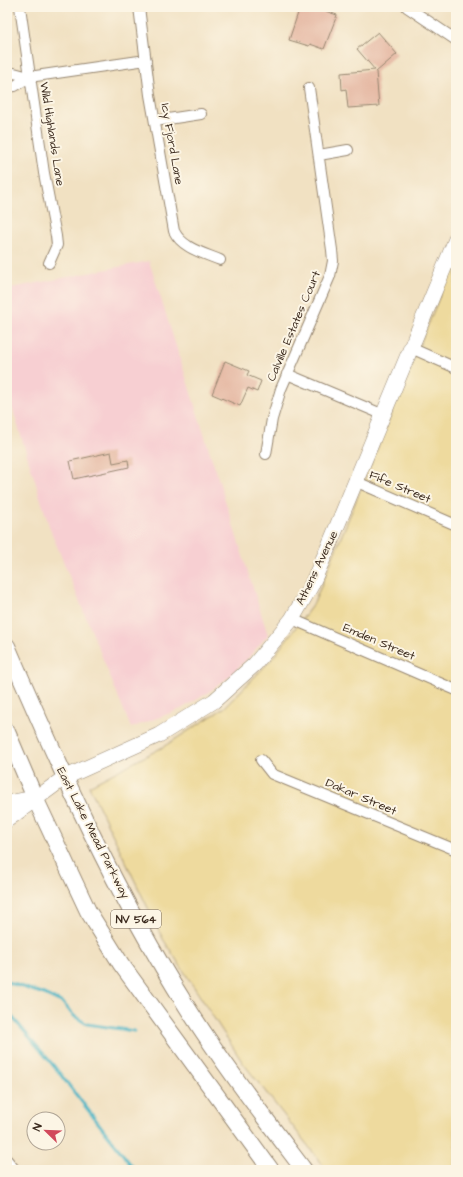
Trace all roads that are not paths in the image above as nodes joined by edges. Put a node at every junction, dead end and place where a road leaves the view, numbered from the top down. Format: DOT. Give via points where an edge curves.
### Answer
graph roads {
  1 [pos="20,7"];
  2 [pos="139,7"];
  3 [pos="407,7"];
  4 [pos="456,40"];
  5 [pos="146,60"];
  6 [pos="7,74"];
  7 [pos="29,77"];
  8 [pos="7,86"];
  9 [pos="309,88"];
  10 [pos="202,114"];
  11 [pos="155,121"];
  12 [pos="348,150"];
  13 [pos="319,155"];
  14 [pos="456,239"];
  15 [pos="220,260"];
  16 [pos="49,262"];
  17 [pos="411,348"];
  18 [pos="456,368"];
  19 [pos="287,374"];
  20 [pos="384,416"];
  21 [pos="266,454"];
  22 [pos="356,482"];
  23 [pos="456,525"];
  24 [pos="292,619"];
  25 [pos="7,646"];
  26 [pos="456,690"];
  27 [pos="7,732"];
  28 [pos="261,760"];
  29 [pos="64,778"];
  30 [pos="35,798"];
  31 [pos="7,803"];
  32 [pos="7,820"];
  33 [pos="456,850"];
  34 [pos="7,1160"];
  35 [pos="15,1170"];
  36 [pos="271,1170"];
  37 [pos="304,1170"];
  1 -- 7 [label="street, Wild Highlands Lane"];
  2 -- 5 [label="street, Icy Fjord Lane"];
  3 -- 4 [label="street"];
  5 -- 7 [label="street"];
  5 -- 11 [label="street, Icy Fjord Lane"];
  6 -- 7 [label="street"];
  7 -- 8 [label="street" via="15,86"];
  7 -- 16 [label="street, Wild Highlands Lane" via="57,245"];
  9 -- 13 [label="street, Calville Estates Court"];
  10 -- 11 [label="street"];
  11 -- 15 [label="street, Icy Fjord Lane" via="174,231 184,245"];
  12 -- 13 [label="street"];
  13 -- 19 [label="street, Calville Estates Court" via="333,266"];
  14 -- 17 [label="street, Athens Avenue"];
  17 -- 18 [label="street"];
  17 -- 20 [label="street, Athens Avenue"];
  19 -- 20 [label="street"];
  19 -- 21 [label="street, Calville Estates Court" via="276,404"];
  20 -- 22 [label="street, Athens Avenue"];
  22 -- 23 [label="street, Fife Street"];
  22 -- 24 [label="street, Athens Avenue" via="311,586"];
  24 -- 26 [label="street, Emden Street"];
  24 -- 29 [label="street, Athens Avenue" via="256,664 214,701 159,735"];
  25 -- 29 [label="main road, East Lake Mead Parkway / NV 564"];
  27 -- 30 [label="main road, NV 564"];
  28 -- 33 [label="street, Dakar Street" via="272,774"];
  29 -- 30 [label="street, Athens Avenue"];
  29 -- 37 [label="main road, East Lake Mead Parkway / NV 564" via="133,914 187,1007 235,1078"];
  30 -- 31 [label="street"];
  30 -- 32 [label="street, Athens Avenue"];
  30 -- 36 [label="main road, NV 564" via="88,911 121,964"];
  34 -- 35 [label="street"];
}
